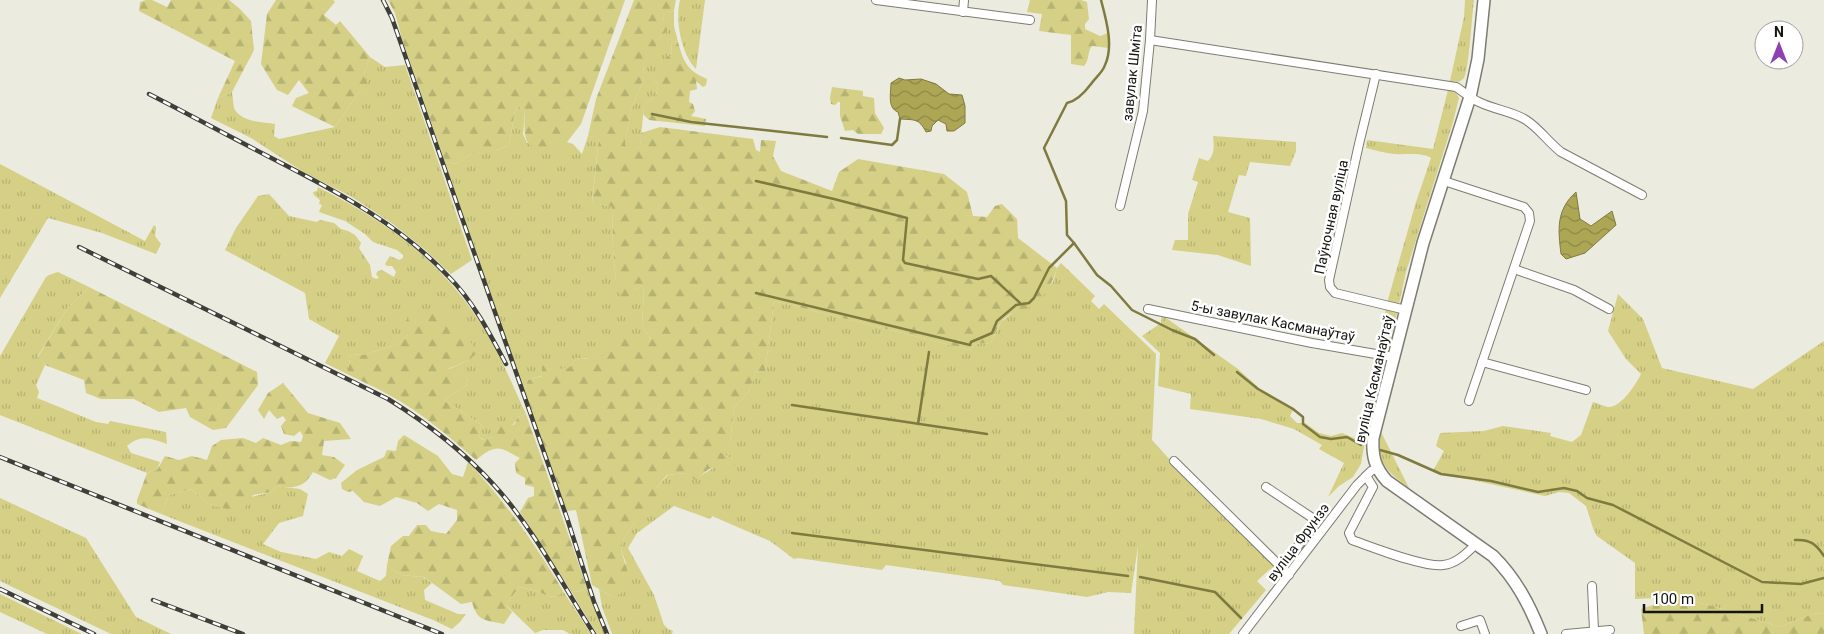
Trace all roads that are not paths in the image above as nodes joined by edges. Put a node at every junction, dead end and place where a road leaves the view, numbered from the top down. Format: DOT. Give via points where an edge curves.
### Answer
graph roads {
  1 [pos="876,0"];
  2 [pos="964,0"];
  3 [pos="1152,0"];
  4 [pos="1484,0"];
  5 [pos="963,12"];
  6 [pos="1030,20"];
  7 [pos="1150,40"];
  8 [pos="1376,74"];
  9 [pos="1470,96"];
  10 [pos="1444,181"];
  11 [pos="1642,195"];
  12 [pos="1120,206"];
  13 [pos="1514,269"];
  14 [pos="1148,309"];
  15 [pos="1609,309"];
  16 [pos="1406,310"];
  17 [pos="1393,357"];
  18 [pos="1482,362"];
  19 [pos="1586,390"];
  20 [pos="1469,401"];
  21 [pos="1174,461"];
  22 [pos="1377,468"];
  23 [pos="1366,476"];
  24 [pos="1266,487"];
  25 [pos="1476,544"];
  26 [pos="1282,568"];
  27 [pos="1289,576"];
  28 [pos="1592,586"];
  29 [pos="1461,626"];
  30 [pos="1594,630"];
  31 [pos="1610,630"];
  32 [pos="1243,634"];
  33 [pos="1485,634"];
  34 [pos="1541,634"];
  35 [pos="1566,634"];
  1 -- 5 [label="street"];
  2 -- 5 [label="street"];
  3 -- 7 [label="street, завулак Шміта"];
  4 -- 9 [label="main road, вуліца Касманаўтаў" via="1478,59"];
  5 -- 6 [label="street"];
  7 -- 8 [label="street"];
  7 -- 12 [label="street, завулак Шміта" via="1143,111"];
  8 -- 9 [label="street" via="1451,86"];
  8 -- 16 [label="street, Паўночная вуліца" via="1329,280 1335,293"];
  9 -- 10 [label="main road, вуліца Касманаўтаў"];
  9 -- 11 [label="street" via="1525,119 1560,152"];
  10 -- 13 [label="street" via="1524,207 1529,212 1530,221"];
  10 -- 16 [label="main road, вуліца Касманаўтаў" via="1423,243"];
  13 -- 15 [label="street" via="1574,290"];
  13 -- 18 [label="street"];
  14 -- 17 [label="street, 5-ы завулак Касманаўтаў"];
  16 -- 17 [label="main road, вуліца Касманаўтаў"];
  17 -- 22 [label="main road, вуліца Касманаўтаў" via="1373,438 1372,450"];
  18 -- 19 [label="street"];
  18 -- 20 [label="street"];
  21 -- 26 [label="street"];
  22 -- 23 [label="street, вуліца Фрунзэ"];
  22 -- 25 [label="main road" via="1387,481"];
  23 -- 25 [label="street" via="1373,487 1349,533 1352,540 1436,566 1450,564"];
  23 -- 27 [label="street, вуліца Фрунзэ"];
  24 -- 26 [label="street" via="1315,523"];
  25 -- 34 [label="main road" via="1507,569 1529,604"];
  26 -- 27 [label="street"];
  27 -- 32 [label="street, вуліца Фрунзэ"];
  28 -- 30 [label="street"];
  29 -- 33 [label="street" via="1480,620"];
  30 -- 31 [label="street"];
  30 -- 35 [label="street"];
}
